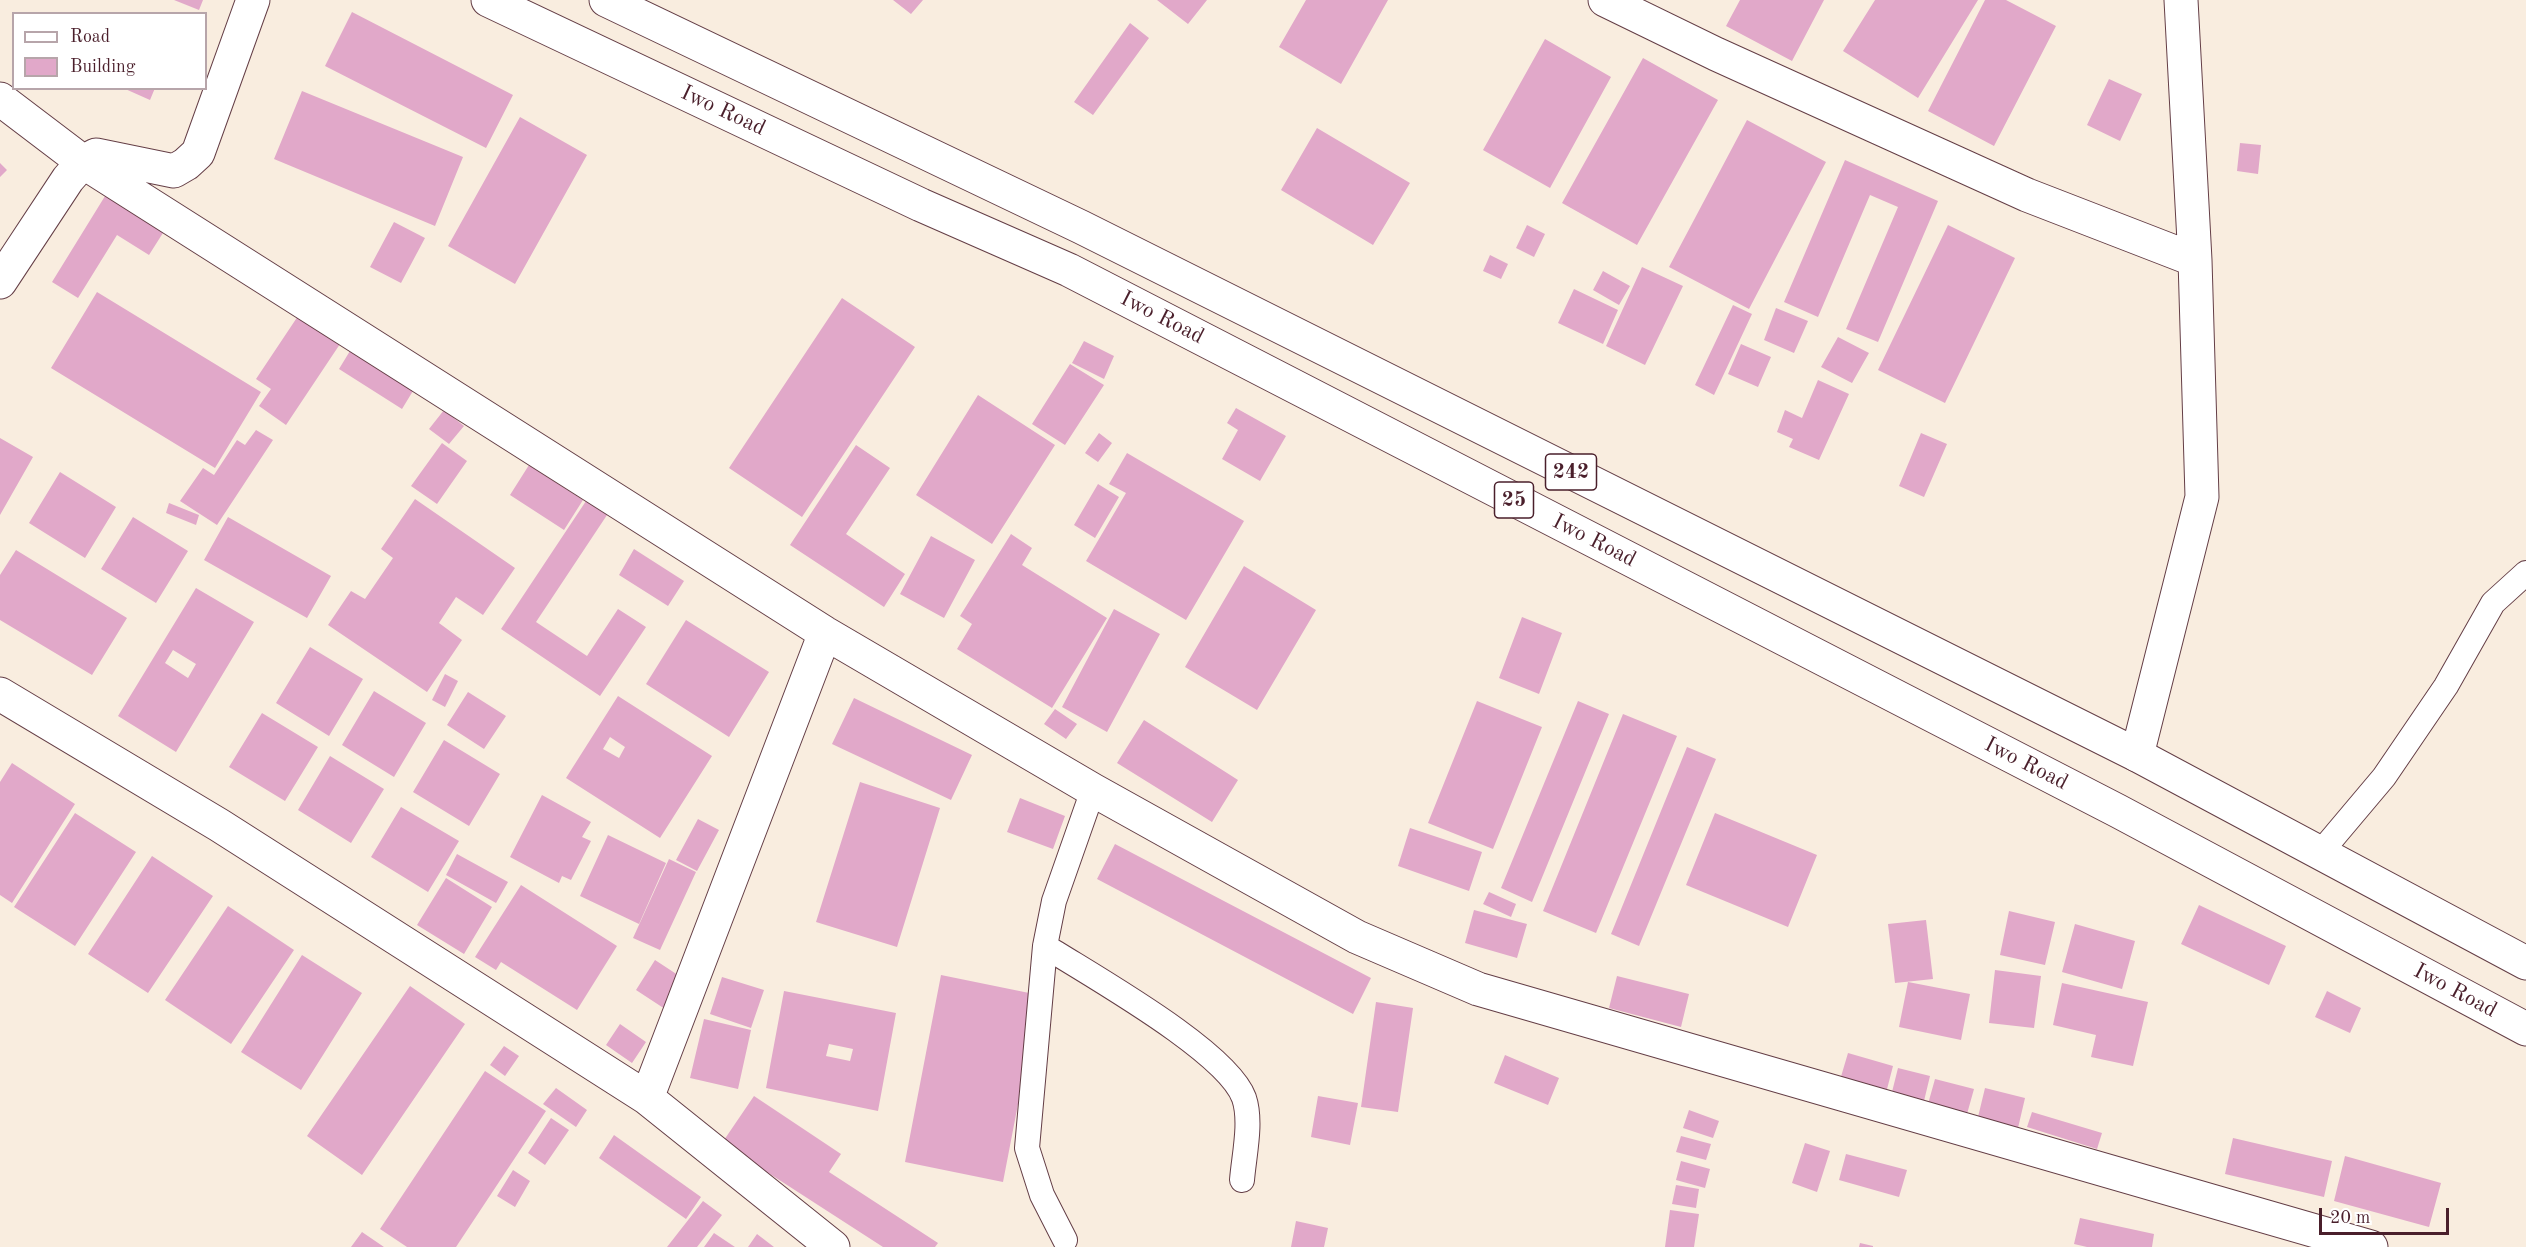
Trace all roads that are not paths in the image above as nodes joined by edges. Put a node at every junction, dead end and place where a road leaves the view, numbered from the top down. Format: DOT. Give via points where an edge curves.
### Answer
graph roads {
  1 [pos="253,0"];
  2 [pos="488,0"];
  3 [pos="606,0"];
  4 [pos="1605,0"];
  5 [pos="2181,0"];
  6 [pos="0,99"];
  7 [pos="83,162"];
  8 [pos="1081,227"];
  9 [pos="2195,260"];
  10 [pos="1069,270"];
  11 [pos="0,282"];
  12 [pos="2526,573"];
  13 [pos="825,633"];
  14 [pos="0,694"];
  15 [pos="2137,755"];
  16 [pos="1093,790"];
  17 [pos="2320,853"];
  18 [pos="1045,946"];
  19 [pos="2526,963"];
  20 [pos="2526,1029"];
  21 [pos="647,1098"];
  22 [pos="1242,1180"];
  23 [pos="1065,1240"];
  24 [pos="2333,1242"];
  25 [pos="832,1247"];
  26 [pos="2371,1247"];
  1 -- 7 [label="street" via="198,153 174,171 96,155"];
  2 -- 10 [label="street, Iwo Road / 25" via="921,205"];
  3 -- 8 [label="street, Iwo Road / 242"];
  4 -- 9 [label="street" via="2027,195"];
  5 -- 9 [label="street"];
  6 -- 7 [label="street"];
  7 -- 11 [label="street"];
  7 -- 13 [label="street"];
  8 -- 10 [label="street"];
  8 -- 15 [label="street, Iwo Road / 242"];
  9 -- 15 [label="street" via="2202,496"];
  10 -- 20 [label="street, Iwo Road / 25" via="2118,811"];
  12 -- 17 [label="lane" via="2493,603 2446,686 2384,777"];
  13 -- 16 [label="street"];
  13 -- 21 [label="street"];
  14 -- 21 [label="street" via="219,825"];
  15 -- 17 [label="street, Iwo Road / 242"];
  16 -- 18 [label="lane" via="1054,901"];
  16 -- 24 [label="street" via="1357,937 1478,989"];
  17 -- 19 [label="street, Iwo Road / 242"];
  18 -- 22 [label="lane" via="1165,1023 1215,1059 1231,1076 1244,1098 1247,1123"];
  18 -- 23 [label="lane" via="1027,1148 1042,1195"];
  21 -- 25 [label="street"];
  24 -- 26 [label="street"];
}
